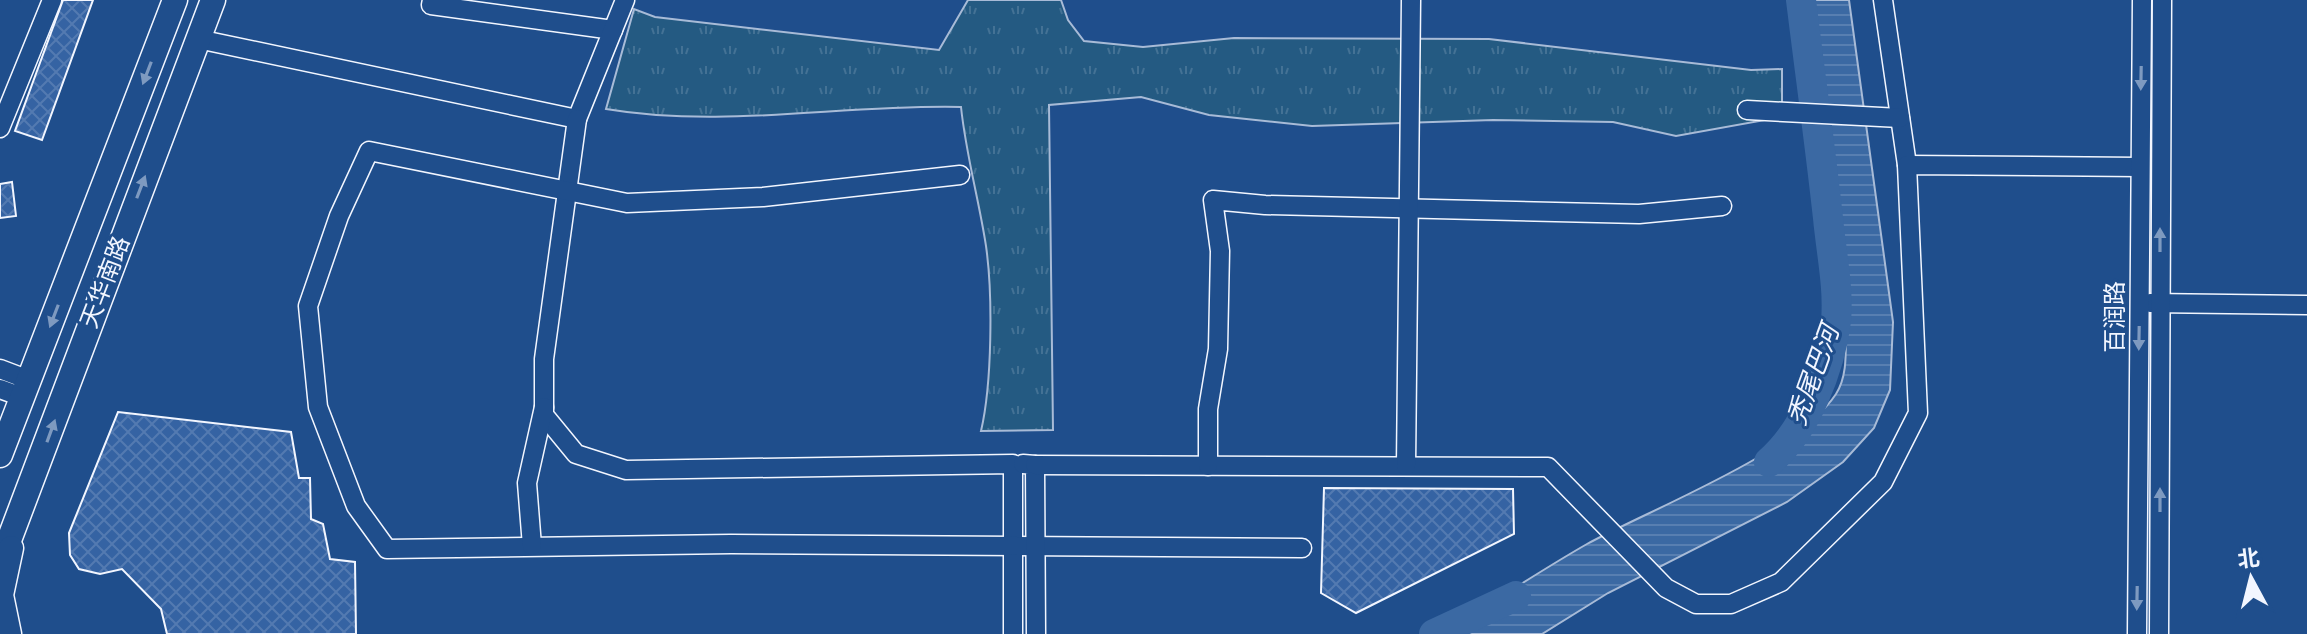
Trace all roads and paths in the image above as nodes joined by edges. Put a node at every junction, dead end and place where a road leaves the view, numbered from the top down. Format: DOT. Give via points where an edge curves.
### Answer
graph roads {
  1 [pos="52,0"];
  2 [pos="175,0"];
  3 [pos="213,0"];
  4 [pos="432,0"];
  5 [pos="625,0"];
  6 [pos="1411,0"];
  7 [pos="1883,0"];
  8 [pos="2142,0"];
  9 [pos="2162,0"];
  10 [pos="613,30"];
  11 [pos="198,39"];
  12 [pos="1747,110"];
  13 [pos="1900,118"];
  14 [pos="577,119"];
  15 [pos="0,128"];
  16 [pos="1907,165"];
  17 [pos="2140,167"];
  18 [pos="960,175"];
  19 [pos="567,189"];
  20 [pos="1722,206"];
  21 [pos="1410,208"];
  22 [pos="2140,302"];
  23 [pos="2160,303"];
  24 [pos="2307,305"];
  25 [pos="0,369"];
  26 [pos="17,389"];
  27 [pos="544,405"];
  28 [pos="0,455"];
  29 [pos="1013,464"];
  30 [pos="1035,465"];
  31 [pos="1208,466"];
  32 [pos="1406,466"];
  33 [pos="24,504"];
  34 [pos="532,546"];
  35 [pos="1013,546"];
  36 [pos="1036,547"];
  37 [pos="1302,548"];
  38 [pos="0,564"];
  39 [pos="9,634"];
  40 [pos="1013,634"];
  41 [pos="1036,634"];
  42 [pos="2137,634"];
  43 [pos="2159,634"];
  1 -- 15 [label="street"];
  2 -- 26 [label="main road, 天华南路, one-way"];
  3 -- 11 [label="main road, 天华南路"];
  4 -- 10 [label="street" via="431,5"];
  5 -- 10 [label="street"];
  6 -- 21 [label="street"];
  7 -- 13 [label="street"];
  8 -- 17 [label="street, 百润路, one-way"];
  23 -- 9 [label="street, 百润路, one-way"];
  10 -- 14 [label="street"];
  11 -- 14 [label="street"];
  33 -- 11 [label="main road, 天华南路, one-way"];
  12 -- 13 [label="street"];
  13 -- 16 [label="street"];
  14 -- 19 [label="street"];
  16 -- 17 [label="street"];
  16 -- 32 [label="street" via="1918,413 1883,482 1781,582 1731,604 1696,604 1666,588 1548,467"];
  17 -- 22 [label="street, 百润路"];
  18 -- 19 [label="street" via="763,197 627,203"];
  19 -- 27 [label="street" via="544,359"];
  19 -- 34 [label="street" via="369,151 339,216 308,306 318,407 356,506 387,549"];
  20 -- 21 [label="street" via="1639,214"];
  21 -- 31 [label="street" via="1213,200 1220,251"];
  21 -- 32 [label="street"];
  22 -- 23 [label="street"];
  22 -- 42 [label="street, 百润路, one-way"];
  23 -- 24 [label="street"];
  43 -- 23 [label="street, 百润路, one-way"];
  25 -- 26 [label="street"];
  26 -- 28 [label="main road, 天华南路"];
  27 -- 29 [label="street" via="544,415 576,454 626,470"];
  27 -- 34 [label="street" via="527,483"];
  29 -- 30 [label="street"];
  29 -- 35 [label="street"];
  30 -- 31 [label="street"];
  30 -- 36 [label="street"];
  31 -- 32 [label="street"];
  33 -- 38 [label="main road, 天华南路"];
  33 -- 39 [label="main road" via="1,595"];
  34 -- 35 [label="street"];
  35 -- 36 [label="street"];
  35 -- 40 [label="street"];
  36 -- 37 [label="street"];
  36 -- 41 [label="street"];
}
